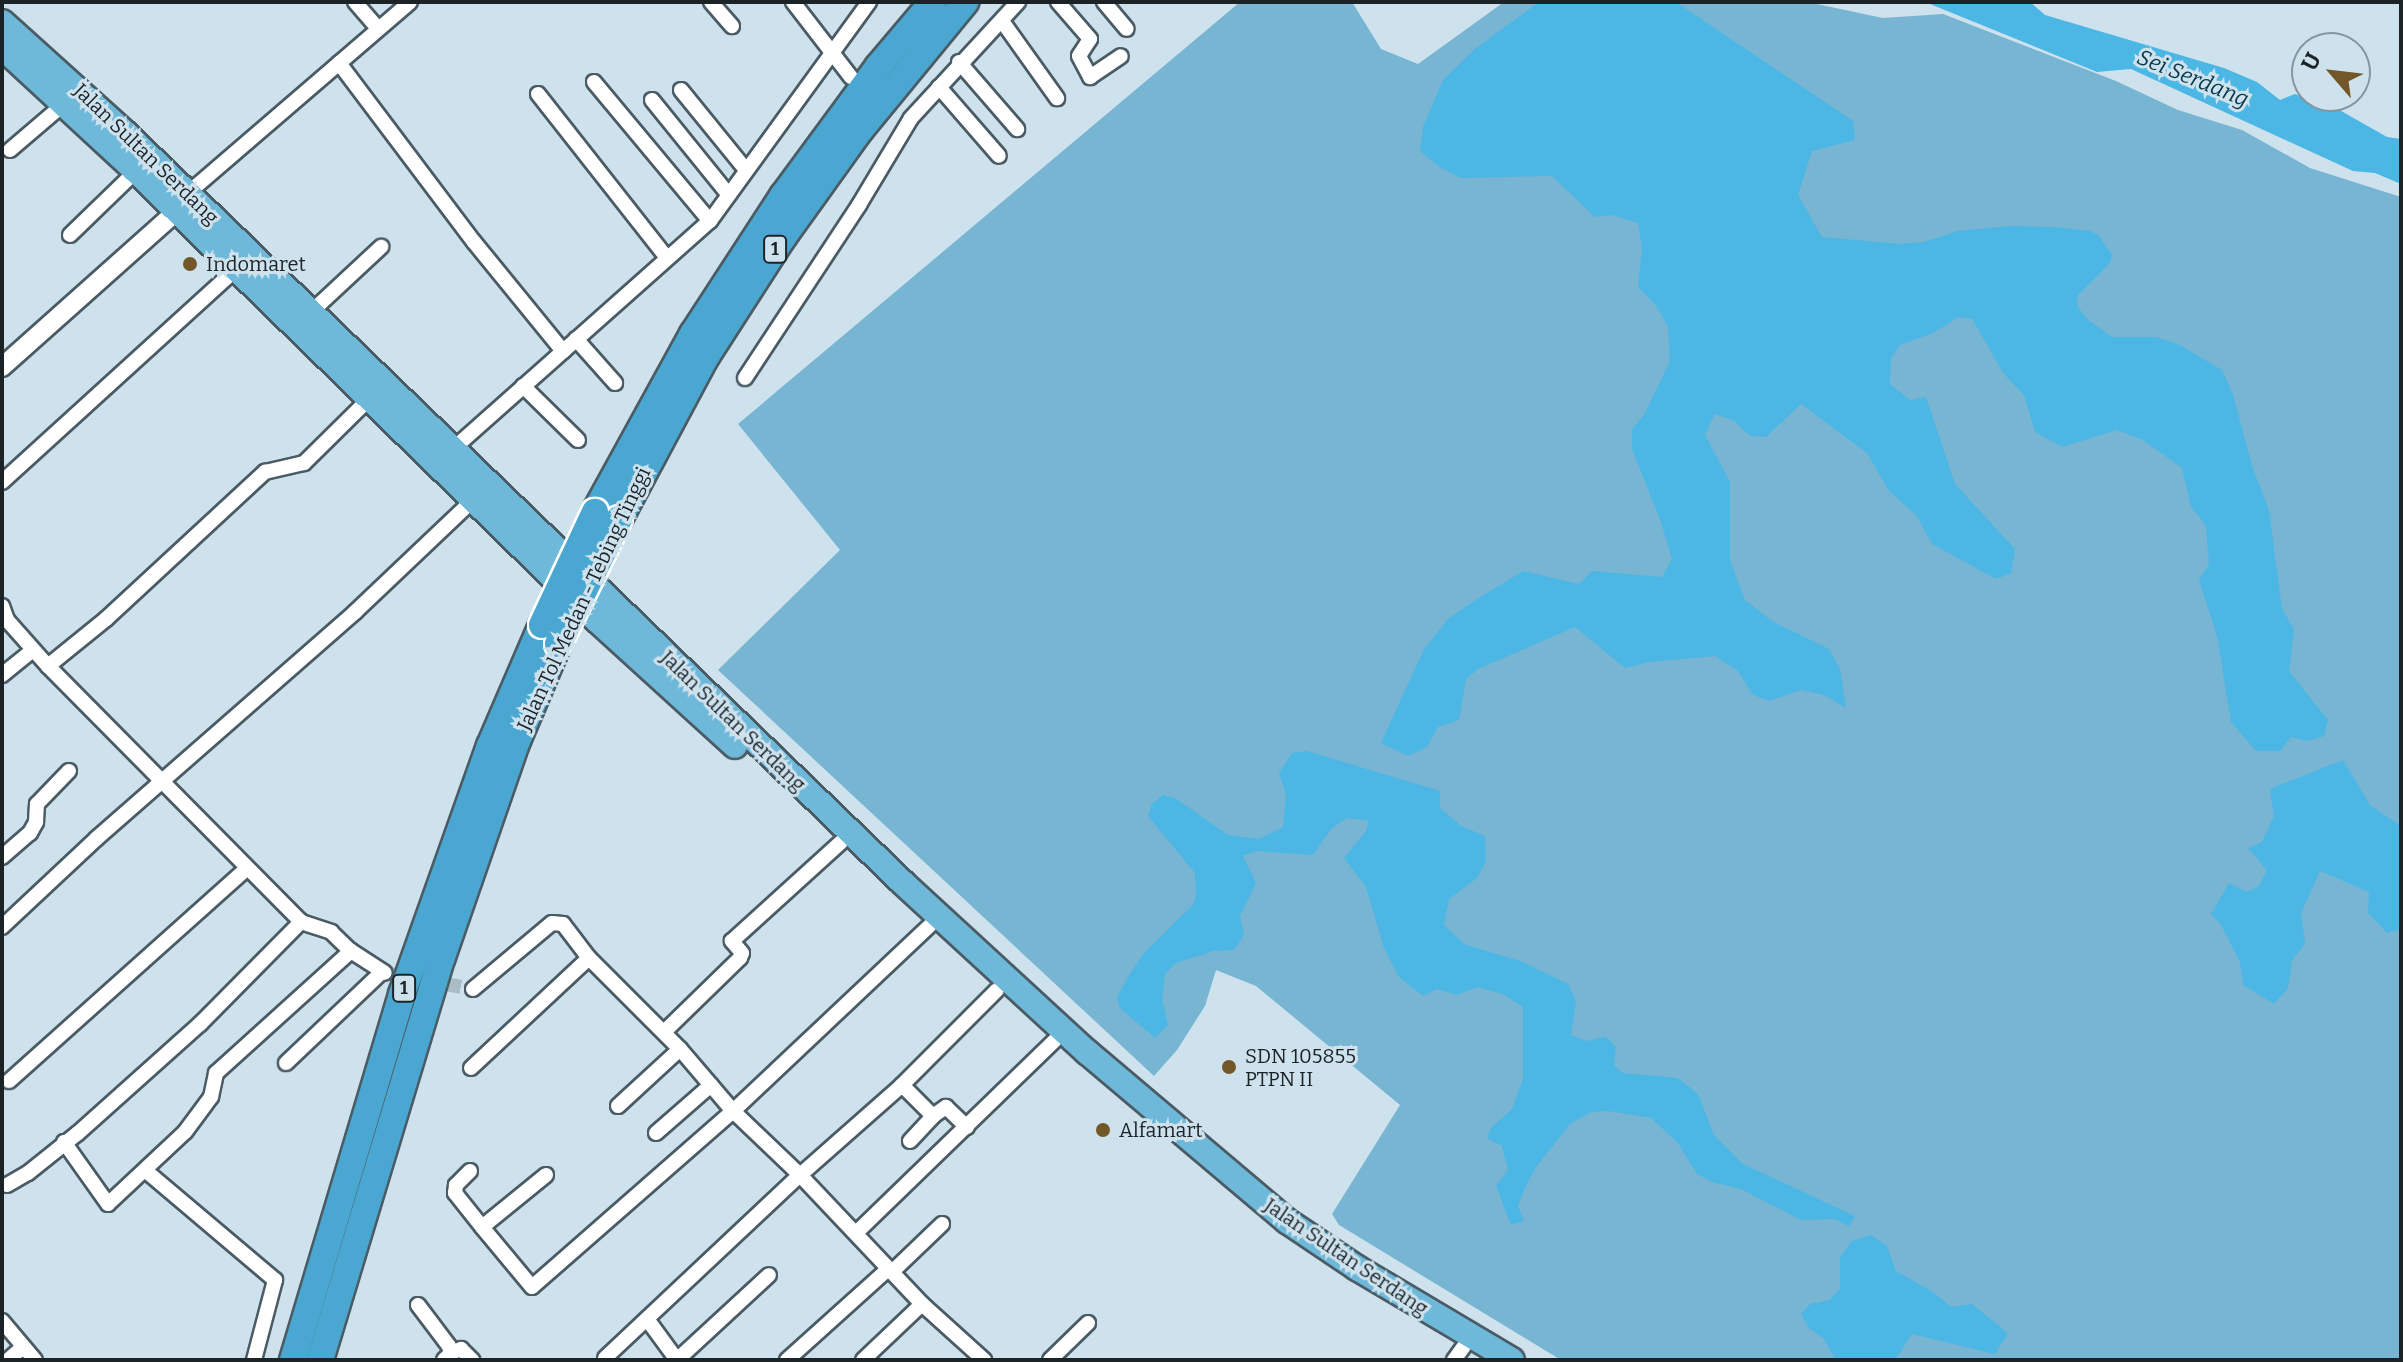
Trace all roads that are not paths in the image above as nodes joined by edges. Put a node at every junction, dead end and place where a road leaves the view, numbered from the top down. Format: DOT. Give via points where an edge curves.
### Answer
graph roads {
  1 [pos="355,2"];
  2 [pos="410,2"];
  3 [pos="711,2"];
  4 [pos="793,2"];
  5 [pos="869,2"];
  6 [pos="933,2"];
  7 [pos="965,2"];
  8 [pos="1018,2"];
  9 [pos="1058,2"];
  10 [pos="1104,2"];
  11 [pos="1002,21"];
  12 [pos="2,22"];
  13 [pos="732,26"];
  14 [pos="378,28"];
  15 [pos="1127,29"];
  16 [pos="831,51"];
  17 [pos="1121,56"];
  18 [pos="7,59"];
  19 [pos="959,62"];
  20 [pos="339,63"];
  21 [pos="851,77"];
  22 [pos="594,82"];
  23 [pos="939,87"];
  24 [pos="681,90"];
  25 [pos="538,94"];
  26 [pos="1057,98"];
  27 [pos="652,100"];
  28 [pos="65,103"];
  29 [pos="1017,129"];
  30 [pos="10,150"];
  31 [pos="999,156"];
  32 [pos="746,170"];
  33 [pos="136,171"];
  34 [pos="729,195"];
  35 [pos="182,203"];
  36 [pos="710,221"];
  37 [pos="70,235"];
  38 [pos="381,247"];
  39 [pos="667,258"];
  40 [pos="237,268"];
  41 [pos="311,312"];
  42 [pos="576,339"];
  43 [pos="563,351"];
  44 [pos="2,367"];
  45 [pos="745,378"];
  46 [pos="615,383"];
  47 [pos="523,386"];
  48 [pos="369,399"];
  49 [pos="578,440"];
  50 [pos="453,449"];
  51 [pos="2,482"];
  52 [pos="472,501"];
  53 [pos="607,516"];
  54 [pos="2,606"];
  55 [pos="4,622"];
  56 [pos="550,635"];
  57 [pos="33,650"];
  58 [pos="48,666"];
  59 [pos="2,675"];
  60 [pos="706,707"];
  61 [pos="69,771"];
  62 [pos="162,781"];
  63 [pos="841,842"];
  64 [pos="2,857"];
  65 [pos="247,868"];
  66 [pos="4,921"];
  67 [pos="301,922"];
  68 [pos="929,926"];
  69 [pos="351,951"];
  70 [pos="589,958"];
  71 [pos="473,989"];
  72 [pos="997,990"];
  73 [pos="664,1032"];
  74 [pos="1055,1040"];
  75 [pos="680,1049"];
  76 [pos="286,1063"];
  77 [pos="471,1068"];
  78 [pos="9,1081"];
  79 [pos="711,1085"];
  80 [pos="902,1085"];
  81 [pos="618,1106"];
  82 [pos="733,1111"];
  83 [pos="933,1116"];
  84 [pos="967,1127"];
  85 [pos="656,1133"];
  86 [pos="910,1141"];
  87 [pos="64,1142"];
  88 [pos="146,1171"];
  89 [pos="470,1171"];
  90 [pos="546,1175"];
  91 [pos="800,1175"];
  92 [pos="7,1185"];
  93 [pos="942,1224"];
  94 [pos="482,1227"];
  95 [pos="856,1233"];
  96 [pos="891,1270"];
  97 [pos="769,1275"];
  98 [pos="922,1304"];
  99 [pos="418,1305"];
  100 [pos="647,1319"];
  101 [pos="2,1321"];
  102 [pos="1088,1323"];
  103 [pos="23,1347"];
  104 [pos="1459,1353"];
  105 [pos="448,1356"];
  106 [pos="605,1358"];
  107 [pos="8,1360"];
  108 [pos="35,1360"];
  109 [pos="254,1360"];
  110 [pos="293,1360"];
  111 [pos="320,1360"];
  112 [pos="472,1360"];
  113 [pos="677,1360"];
  114 [pos="787,1360"];
  115 [pos="863,1360"];
  116 [pos="984,1360"];
  117 [pos="1050,1360"];
  118 [pos="1488,1360"];
  119 [pos="1512,1360"];
  1 -- 14 [label="street"];
  2 -- 14 [label="street"];
  3 -- 13 [label="street"];
  4 -- 16 [label="street"];
  5 -- 16 [label="street"];
  6 -- 53 [label="highway, Jalan Tol Medan - Tebing Tinggi / 1" via="783,196 693,334"];
  7 -- 53 [label="highway, Jalan Tol Medan - Tebing Tinggi / 1" via="860,130 783,237"];
  8 -- 11 [label="street"];
  9 -- 17 [label="street" via="1090,39 1079,56 1090,77"];
  10 -- 15 [label="street"];
  11 -- 19 [label="street"];
  11 -- 26 [label="street"];
  12 -- 35 [label="highway, Jalan Sultan Serdang" via="51,63"];
  14 -- 20 [label="street"];
  16 -- 21 [label="street"];
  16 -- 32 [label="street"];
  18 -- 28 [label="highway, Jalan Sultan Serdang"];
  19 -- 23 [label="street"];
  19 -- 29 [label="street"];
  20 -- 35 [label="street"];
  20 -- 43 [label="street"];
  22 -- 36 [label="street"];
  23 -- 31 [label="street"];
  23 -- 45 [label="street" via="905,115 859,205"];
  24 -- 32 [label="street"];
  25 -- 39 [label="street"];
  27 -- 34 [label="street"];
  28 -- 30 [label="street"];
  28 -- 33 [label="highway, Jalan Sultan Serdang"];
  32 -- 34 [label="street"];
  33 -- 35 [label="highway, Jalan Sultan Serdang"];
  33 -- 37 [label="street"];
  34 -- 36 [label="street"];
  35 -- 40 [label="highway, Jalan Sultan Serdang"];
  35 -- 41 [label="highway, Jalan Sultan Serdang"];
  35 -- 44 [label="street"];
  36 -- 39 [label="street"];
  38 -- 41 [label="street"];
  39 -- 42 [label="street"];
  40 -- 48 [label="highway, Jalan Sultan Serdang"];
  40 -- 51 [label="street"];
  41 -- 50 [label="highway, Jalan Sultan Serdang"];
  42 -- 43 [label="street"];
  42 -- 46 [label="street"];
  43 -- 47 [label="street"];
  47 -- 49 [label="street"];
  47 -- 50 [label="street"];
  48 -- 52 [label="highway, Jalan Sultan Serdang"];
  48 -- 58 [label="street" via="304,463 265,472"];
  50 -- 60 [label="highway, Jalan Sultan Serdang"];
  52 -- 60 [label="highway, Jalan Sultan Serdang"];
  52 -- 62 [label="street"];
  53 -- 56 [label="highway, Jalan Tol Medan - Tebing Tinggi / 1, bridge"];
  54 -- 55 [label="street"];
  55 -- 57 [label="street"];
  56 -- 110 [label="highway, Jalan Tol Medan - Tebing Tinggi / 1" via="490,746 402,994"];
  56 -- 111 [label="highway, Jalan Tol Medan - Tebing Tinggi / 1" via="442,957"];
  57 -- 58 [label="street"];
  57 -- 59 [label="street"];
  58 -- 62 [label="street"];
  60 -- 63 [label="highway, Jalan Sultan Serdang"];
  60 -- 119 [label="highway, Jalan Sultan Serdang" via="1242,1185 1357,1268"];
  61 -- 64 [label="street" via="37,804 30,833"];
  62 -- 65 [label="street"];
  62 -- 66 [label="street"];
  63 -- 68 [label="highway, Jalan Sultan Serdang"];
  63 -- 73 [label="street" via="732,941 740,958"];
  65 -- 67 [label="street"];
  65 -- 78 [label="street"];
  67 -- 69 [label="street" via="331,932"];
  67 -- 87 [label="street" via="200,1024"];
  68 -- 72 [label="highway, Jalan Sultan Serdang"];
  68 -- 82 [label="street"];
  69 -- 76 [label="street" via="383,973"];
  69 -- 88 [label="street" via="216,1073 211,1097"];
  70 -- 71 [label="street" via="557,922"];
  70 -- 73 [label="street"];
  70 -- 77 [label="street"];
  72 -- 74 [label="highway, Jalan Sultan Serdang"];
  72 -- 80 [label="street"];
  73 -- 75 [label="street"];
  74 -- 84 [label="street"];
  74 -- 104 [label="highway, Jalan Sultan Serdang" via="1279,1228"];
  75 -- 79 [label="street"];
  75 -- 81 [label="street"];
  79 -- 82 [label="street"];
  79 -- 85 [label="street"];
  80 -- 83 [label="street"];
  80 -- 91 [label="street"];
  82 -- 91 [label="street"];
  82 -- 94 [label="street" via="532,1287"];
  83 -- 84 [label="street" via="946,1107"];
  83 -- 86 [label="street"];
  84 -- 95 [label="street"];
  87 -- 88 [label="street" via="108,1204"];
  87 -- 92 [label="street"];
  88 -- 109 [label="street" via="275,1280"];
  89 -- 94 [label="street" via="455,1193"];
  90 -- 94 [label="street"];
  91 -- 95 [label="street"];
  91 -- 100 [label="street"];
  93 -- 96 [label="street"];
  95 -- 96 [label="street"];
  96 -- 98 [label="street"];
  96 -- 114 [label="street"];
  97 -- 113 [label="street"];
  98 -- 115 [label="street"];
  98 -- 116 [label="street"];
  99 -- 105 [label="street"];
  100 -- 106 [label="street"];
  100 -- 113 [label="street"];
  101 -- 103 [label="street"];
  102 -- 117 [label="street"];
  103 -- 107 [label="street"];
  103 -- 108 [label="street"];
  104 -- 118 [label="highway, Jalan Sultan Serdang"];
  105 -- 112 [label="street" via="461,1349"];
}
